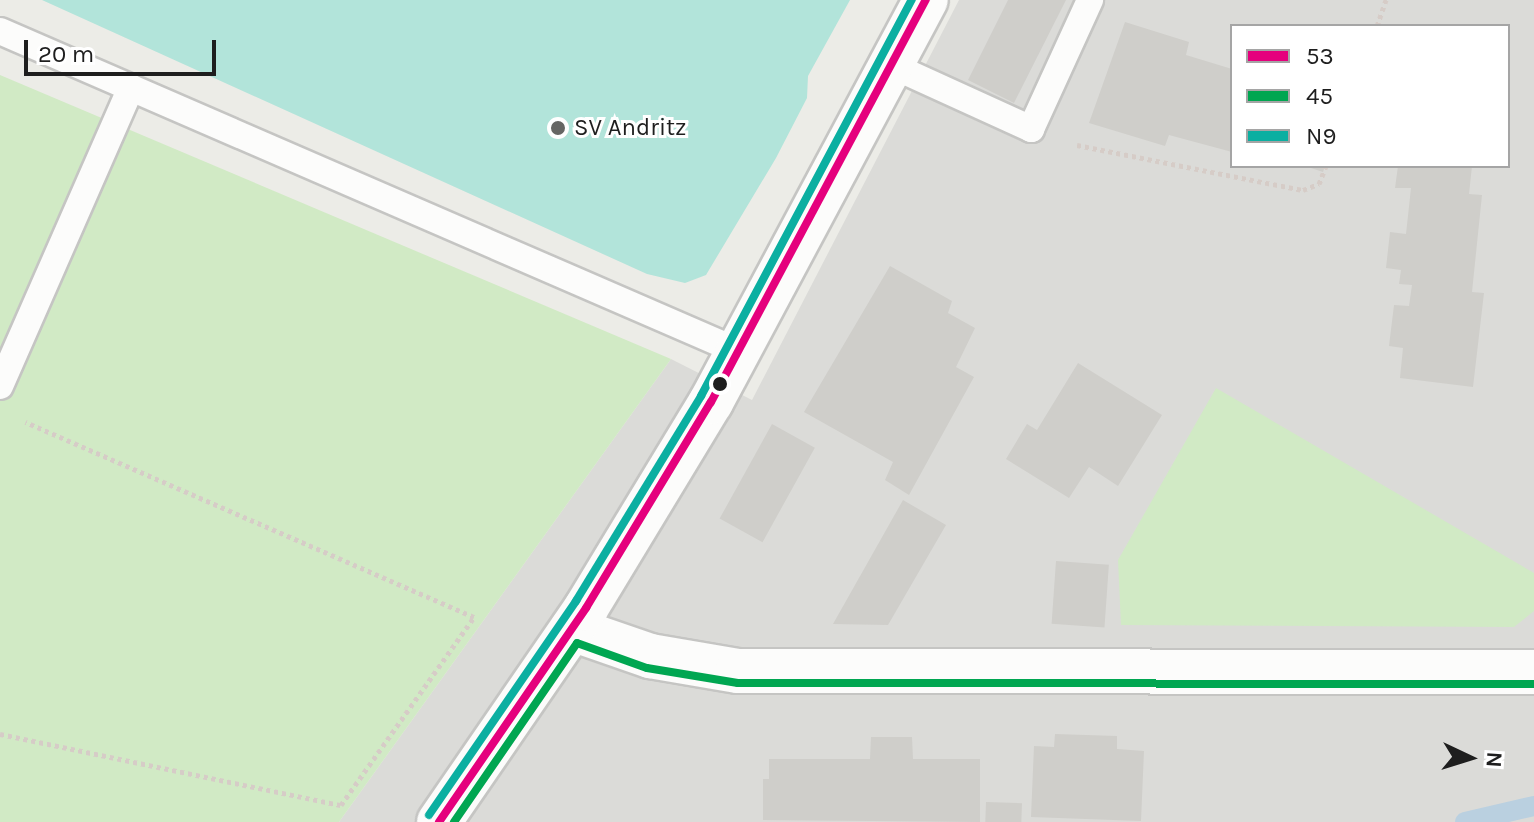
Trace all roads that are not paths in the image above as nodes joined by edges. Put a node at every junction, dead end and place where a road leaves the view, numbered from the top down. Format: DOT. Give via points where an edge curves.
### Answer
graph roads {
  1 [pos="926,0"];
  2 [pos="1090,0"];
  3 [pos="0,31"];
  4 [pos="893,66"];
  5 [pos="131,88"];
  6 [pos="740,352"];
  7 [pos="0,386"];
  8 [pos="572,629"];
  9 [pos="1534,672"];
  10 [pos="439,822"];
  1 -- 4 [label="street"];
  2 -- 4 [label="lane" via="1031,129"];
  3 -- 5 [label="lane"];
  4 -- 6 [label="street"];
  5 -- 6 [label="lane"];
  5 -- 7 [label="lane"];
  6 -- 8 [label="street"];
  8 -- 9 [label="street" via="650,656 738,671"];
  8 -- 10 [label="street"];
}
